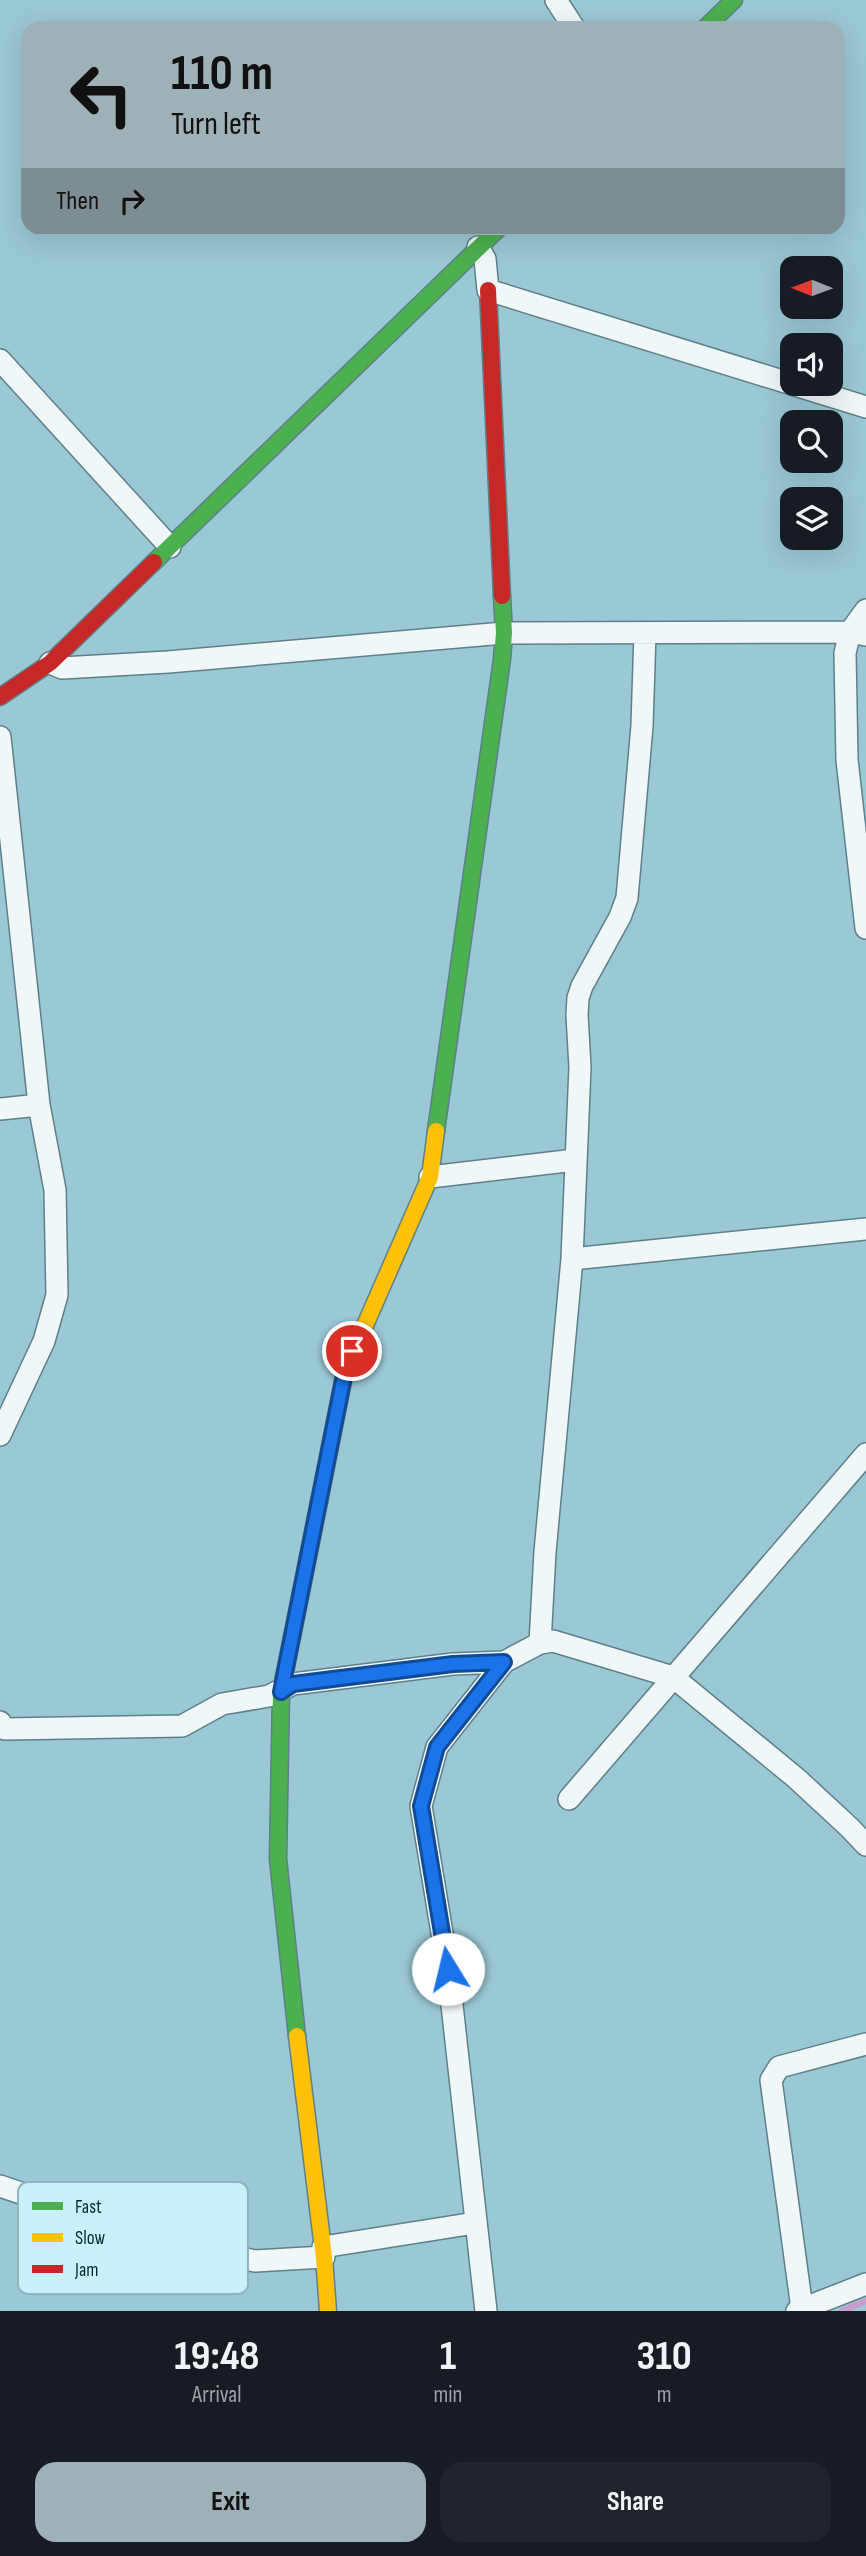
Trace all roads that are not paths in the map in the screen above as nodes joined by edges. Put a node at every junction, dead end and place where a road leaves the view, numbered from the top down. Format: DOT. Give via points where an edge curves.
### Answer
graph roads {
  1 [pos="556,0"];
  2 [pos="734,0"];
  3 [pos="570,21"];
  4 [pos="712,21"];
  5 [pos="491,235"];
  6 [pos="478,247"];
  7 [pos="488,290"];
  8 [pos="0,360"];
  9 [pos="866,407"];
  10 [pos="170,547"];
  11 [pos="866,610"];
  12 [pos="504,633"];
  13 [pos="645,633"];
  14 [pos="858,634"];
  15 [pos="50,663"];
  16 [pos="0,697"];
  17 [pos="0,737"];
  18 [pos="866,928"];
  19 [pos="39,1105"];
  20 [pos="0,1109"];
  21 [pos="575,1160"];
  22 [pos="430,1177"];
  23 [pos="866,1229"];
  24 [pos="572,1259"];
  25 [pos="0,1435"];
  26 [pos="866,1454"];
  27 [pos="540,1643"];
  28 [pos="504,1662"];
  29 [pos="673,1677"];
  30 [pos="281,1692"];
  31 [pos="0,1723"];
  32 [pos="569,1799"];
  33 [pos="866,1845"];
  34 [pos="866,2044"];
  35 [pos="0,2186"];
  36 [pos="18,2192"];
  37 [pos="475,2222"];
  38 [pos="324,2252"];
  39 [pos="248,2259"];
  40 [pos="866,2284"];
  41 [pos="799,2310"];
  42 [pos="328,2311"];
  43 [pos="486,2311"];
  1 -- 3 [label="street"];
  2 -- 4 [label="street"];
  5 -- 6 [label="street"];
  6 -- 7 [label="street" via="485,259"];
  6 -- 10 [label="street"];
  7 -- 9 [label="street"];
  7 -- 12 [label="street"];
  8 -- 10 [label="street"];
  10 -- 15 [label="street"];
  11 -- 14 [label="street"];
  12 -- 13 [label="street"];
  12 -- 15 [label="street" via="169,662 62,668"];
  12 -- 22 [label="street"];
  13 -- 14 [label="street"];
  13 -- 21 [label="street" via="628,898 578,998"];
  14 -- 18 [label="street" via="845,653 847,761"];
  15 -- 16 [label="street"];
  17 -- 19 [label="street"];
  19 -- 20 [label="street"];
  19 -- 25 [label="street" via="55,1190 57,1295 44,1341"];
  21 -- 22 [label="street"];
  21 -- 24 [label="street"];
  22 -- 30 [label="street" via="345,1371"];
  23 -- 24 [label="street"];
  24 -- 27 [label="street"];
  26 -- 29 [label="street"];
  27 -- 28 [label="street"];
  27 -- 29 [label="street" via="553,1641"];
  28 -- 30 [label="street" via="293,1684"];
  28 -- 37 [label="street" via="437,1747 421,1806 448,1969"];
  29 -- 32 [label="street"];
  29 -- 33 [label="street" via="796,1778"];
  30 -- 31 [label="street" via="222,1704 182,1726 5,1728"];
  30 -- 38 [label="street" via="278,1859"];
  34 -- 41 [label="street" via="779,2067 771,2080"];
  35 -- 36 [label="street"];
  37 -- 38 [label="street"];
  37 -- 43 [label="street"];
  38 -- 39 [label="street"];
  38 -- 42 [label="street"];
  40 -- 41 [label="street"];
}
